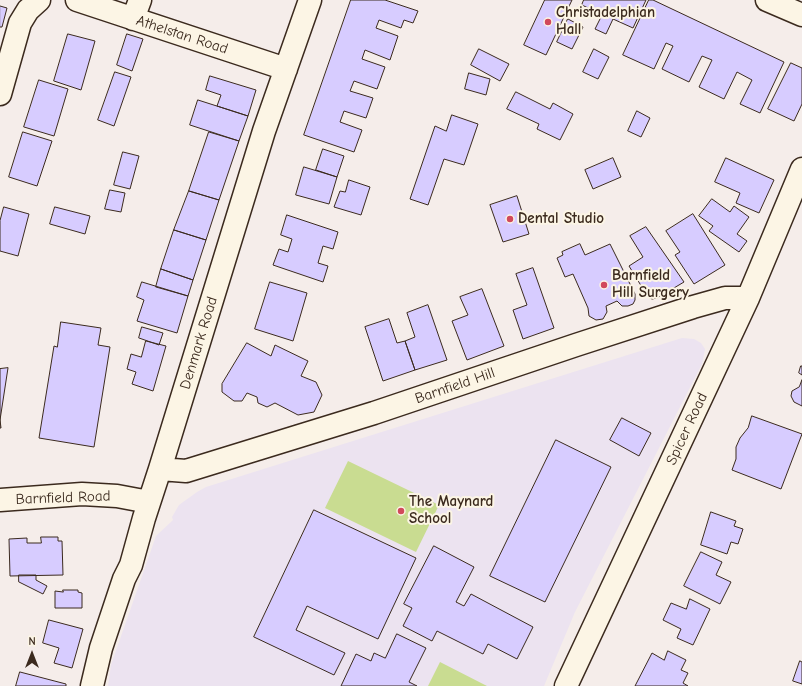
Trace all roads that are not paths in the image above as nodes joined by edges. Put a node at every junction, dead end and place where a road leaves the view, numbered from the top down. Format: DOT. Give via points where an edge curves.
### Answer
graph roads {
  1 [pos="40,0"];
  2 [pos="77,0"];
  3 [pos="310,0"];
  4 [pos="774,1"];
  5 [pos="136,9"];
  6 [pos="802,15"];
  7 [pos="286,69"];
  8 [pos="0,94"];
  9 [pos="802,169"];
  10 [pos="748,298"];
  11 [pos="160,469"];
  12 [pos="0,500"];
  13 [pos="149,502"];
  14 [pos="92,686"];
  15 [pos="566,686"];
  1 -- 8 [label="street" via="28,10 20,23"];
  2 -- 5 [label="street, Athelstan Road"];
  3 -- 7 [label="street, Denmark Road"];
  4 -- 6 [label="street"];
  5 -- 7 [label="street, Athelstan Road"];
  7 -- 11 [label="street, Denmark Road" via="264,130"];
  9 -- 10 [label="street, Spicer Road"];
  10 -- 11 [label="street, Barnfield Hill" via="725,298 693,307 374,413 186,471"];
  10 -- 15 [label="street, Spicer Road"];
  11 -- 13 [label="street, Denmark Road"];
  12 -- 13 [label="street, Barnfield Road" via="82,494 117,496"];
  13 -- 14 [label="street, Denmark Road" via="131,565 101,648"];
}
